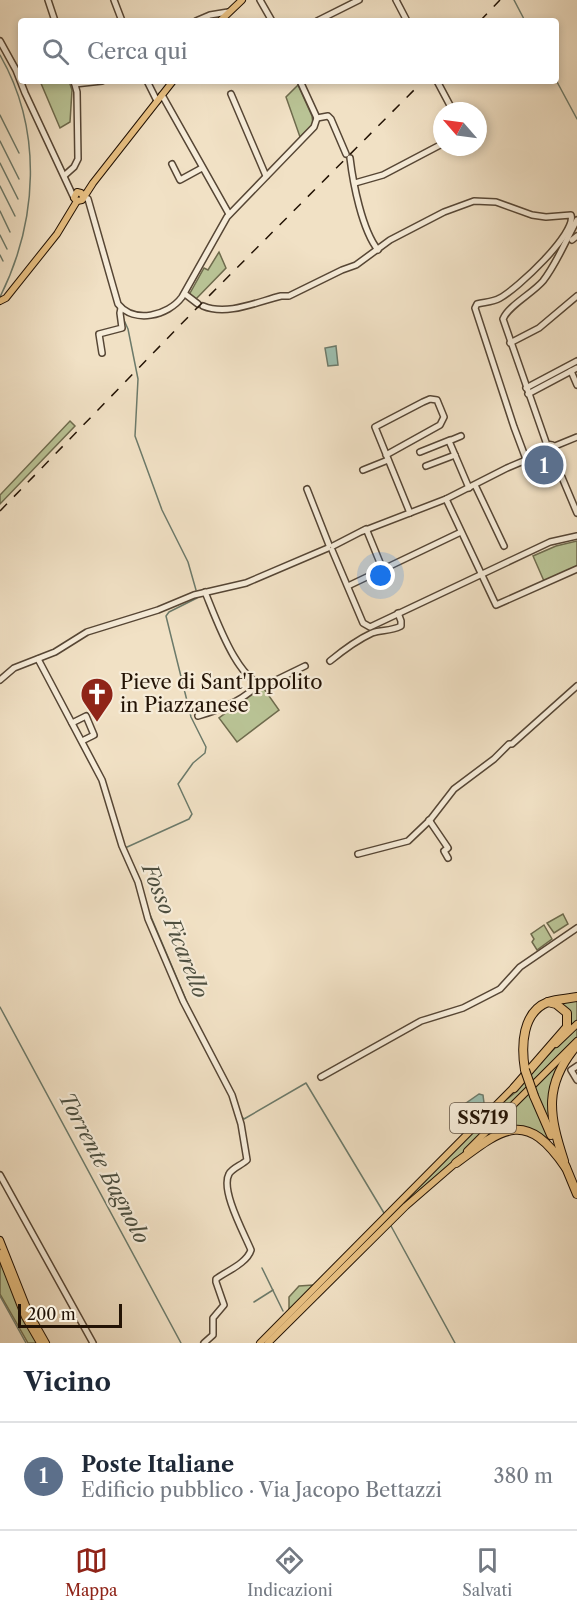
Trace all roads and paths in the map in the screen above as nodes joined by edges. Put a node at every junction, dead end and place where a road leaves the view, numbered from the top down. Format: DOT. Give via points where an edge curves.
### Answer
graph roads {
  1 [pos="48,0"];
  2 [pos="114,0"];
  3 [pos="242,0"];
  4 [pos="260,0"];
  5 [pos="396,0"];
  6 [pos="355,1"];
  7 [pos="228,12"];
  8 [pos="54,18"];
  9 [pos="122,18"];
  10 [pos="203,18"];
  11 [pos="223,18"];
  12 [pos="270,18"];
  13 [pos="323,18"];
  14 [pos="406,18"];
  15 [pos="0,41"];
  16 [pos="18,75"];
  17 [pos="21,84"];
  18 [pos="75,84"];
  19 [pos="148,84"];
  20 [pos="170,84"];
  21 [pos="301,84"];
  22 [pos="439,84"];
  23 [pos="162,94"];
  24 [pos="231,94"];
  25 [pos="157,101"];
  26 [pos="448,102"];
  27 [pos="317,118"];
  28 [pos="433,149"];
  29 [pos="172,164"];
  30 [pos="202,168"];
  31 [pos="266,176"];
  32 [pos="66,178"];
  33 [pos="355,183"];
  34 [pos="79,197"];
  35 [pos="229,214"];
  36 [pos="575,218"];
  37 [pos="378,250"];
  38 [pos="184,294"];
  39 [pos="577,296"];
  40 [pos="2,301"];
  41 [pos="122,308"];
  42 [pos="510,343"];
  43 [pos="102,353"];
  44 [pos="577,361"];
  45 [pos="577,368"];
  46 [pos="571,371"];
  47 [pos="577,385"];
  48 [pos="527,391"];
  49 [pos="461,436"];
  50 [pos="577,437"];
  51 [pos="450,440"];
  52 [pos="548,445"];
  53 [pos="555,446"];
  54 [pos="420,452"];
  55 [pos="550,454"];
  56 [pos="454,455"];
  57 [pos="387,457"];
  58 [pos="526,459"];
  59 [pos="426,466"];
  60 [pos="363,470"];
  61 [pos="475,485"];
  62 [pos="469,488"];
  63 [pos="307,489"];
  64 [pos="446,499"];
  65 [pos="410,513"];
  66 [pos="577,513"];
  67 [pos="365,531"];
  68 [pos="461,532"];
  69 [pos="577,535"];
  70 [pos="504,546"];
  71 [pos="331,547"];
  72 [pos="577,569"];
  73 [pos="383,570"];
  74 [pos="481,575"];
  75 [pos="348,586"];
  76 [pos="205,592"];
  77 [pos="398,613"];
  78 [pos="38,658"];
  79 [pos="330,661"];
  80 [pos="305,666"];
  81 [pos="0,680"];
  82 [pos="258,684"];
  83 [pos="577,686"];
  84 [pos="198,717"];
  85 [pos="72,723"];
  86 [pos="82,741"];
  87 [pos="429,820"];
  88 [pos="358,854"];
  89 [pos="448,858"];
  90 [pos="577,928"];
  91 [pos="577,998"];
  92 [pos="548,1002"];
  93 [pos="577,1024"];
  94 [pos="577,1043"];
  95 [pos="577,1066"];
  96 [pos="321,1077"];
  97 [pos="577,1080"];
  98 [pos="513,1088"];
  99 [pos="456,1163"];
  100 [pos="566,1168"];
  101 [pos="0,1175"];
  102 [pos="577,1194"];
  103 [pos="0,1240"];
  104 [pos="0,1253"];
  105 [pos="40,1343"];
  106 [pos="46,1343"];
  107 [pos="93,1343"];
  108 [pos="204,1343"];
  109 [pos="260,1343"];
  110 [pos="268,1343"];
  1 -- 8 [label="street"];
  2 -- 9 [label="street"];
  3 -- 7 [label="main road"];
  4 -- 12 [label="street"];
  5 -- 14 [label="street"];
  6 -- 13 [label="street"];
  7 -- 10 [label="street"];
  7 -- 11 [label="main road"];
  15 -- 16 [label="street"];
  17 -- 32 [label="street"];
  18 -- 32 [label="street" via="78,159"];
  19 -- 25 [label="street"];
  20 -- 23 [label="main road"];
  21 -- 27 [label="street"];
  22 -- 26 [label="street"];
  23 -- 25 [label="main road"];
  23 -- 30 [label="street"];
  24 -- 31 [label="street"];
  25 -- 34 [label="main road"];
  27 -- 31 [label="street" via="314,127"];
  27 -- 33 [label="street" via="331,119"];
  28 -- 33 [label="street" via="383,175"];
  29 -- 30 [label="street" via="180,180"];
  30 -- 35 [label="street"];
  31 -- 35 [label="street"];
  32 -- 34 [label="street"];
  33 -- 37 [label="street" via="367,228"];
  34 -- 40 [label="main road" via="57,234"];
  34 -- 41 [label="street" via="87,198"];
  35 -- 38 [label="street"];
  36 -- 37 [label="street" via="569,214 539,216 496,202 474,201 444,212"];
  36 -- 42 [label="street" via="548,274 504,315"];
  36 -- 58 [label="street" via="558,247 531,274 499,299 477,304 475,308"];
  37 -- 38 [label="street" via="356,265 289,296 212,310"];
  38 -- 41 [label="street" via="171,307 149,315 135,316"];
  39 -- 42 [label="street" via="539,328"];
  41 -- 43 [label="street" via="122,328 99,334"];
  42 -- 48 [label="street"];
  44 -- 48 [label="street"];
  45 -- 46 [label="street"];
  46 -- 47 [label="street"];
  46 -- 48 [label="street"];
  48 -- 52 [label="street"];
  49 -- 51 [label="street"];
  50 -- 53 [label="street"];
  51 -- 54 [label="street"];
  51 -- 56 [label="street"];
  52 -- 53 [label="street"];
  52 -- 55 [label="street"];
  53 -- 55 [label="street"];
  55 -- 58 [label="street"];
  55 -- 66 [label="street"];
  56 -- 59 [label="street"];
  56 -- 62 [label="street"];
  57 -- 57 [label="street" via="375,427 430,399 437,400 444,417 440,425"];
  57 -- 60 [label="street"];
  57 -- 65 [label="street"];
  58 -- 61 [label="street"];
  61 -- 62 [label="street"];
  61 -- 70 [label="street"];
  62 -- 64 [label="street"];
  63 -- 71 [label="street"];
  64 -- 65 [label="street"];
  64 -- 68 [label="street"];
  65 -- 67 [label="street"];
  67 -- 71 [label="street"];
  67 -- 73 [label="street"];
  68 -- 73 [label="street"];
  68 -- 74 [label="street"];
  69 -- 74 [label="street" via="550,542"];
  71 -- 75 [label="street"];
  71 -- 76 [label="street" via="246,583"];
  72 -- 74 [label="street" via="498,606"];
  73 -- 75 [label="street"];
  74 -- 77 [label="street"];
  75 -- 77 [label="street" via="366,626"];
  76 -- 78 [label="street" via="87,632"];
  76 -- 82 [label="street" via="231,652"];
  77 -- 79 [label="street" via="401,626 374,633"];
  78 -- 81 [label="street" via="14,668"];
  78 -- 85 [label="street"];
  80 -- 82 [label="street" via="268,684"];
  82 -- 84 [label="street" via="224,707"];
  83 -- 87 [label="street" via="454,789"];
  85 -- 86 [label="street"];
  85 -- 86 [label="street" via="86,716 94,735"];
  86 -- 108 [label="street" via="102,780 148,919 183,1001 232,1095 248,1160 230,1173 227,1182 234,1214 251,1251 246,1259 216,1279 224,1305 213,1318 213,1335"];
  87 -- 88 [label="street" via="402,844"];
  87 -- 89 [label="street" via="448,848 444,851"];
  90 -- 96 [label="street" via="520,967 500,989 463,1008 422,1021"];
  91 -- 92 [label="highway"];
  92 -- 98 [label="highway" via="567,1013 567,1027"];
  92 -- 100 [label="highway, bridge" via="537,1010 526,1028 525,1070"];
  93 -- 98 [label="main road, SS719"];
  94 -- 99 [label="main road, SS719"];
  94 -- 100 [label="highway" via="559,1072 552,1101 554,1129"];
  95 -- 97 [label="street" via="571,1070"];
  98 -- 109 [label="main road, SS719"];
  99 -- 100 [label="highway" via="492,1137 507,1130 524,1130 541,1137"];
  99 -- 110 [label="main road, SS719" via="399,1212"];
  100 -- 102 [label="highway"];
  101 -- 107 [label="street"];
  103 -- 106 [label="main road" via="29,1313"];
  104 -- 105 [label="main road" via="25,1317"];
}
